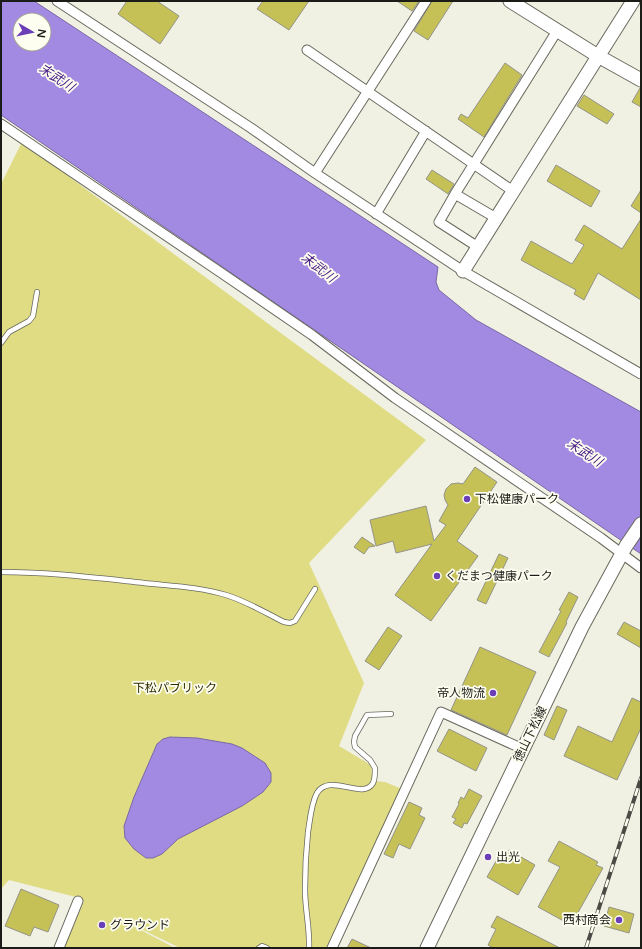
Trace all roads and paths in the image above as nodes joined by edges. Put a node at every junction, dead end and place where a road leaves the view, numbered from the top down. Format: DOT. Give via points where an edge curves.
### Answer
graph roads {
  1 [pos="57,1"];
  2 [pos="426,1"];
  3 [pos="510,1"];
  4 [pos="632,1"];
  5 [pos="557,31"];
  6 [pos="307,50"];
  7 [pos="598,56"];
  8 [pos="641,80"];
  9 [pos="368,91"];
  10 [pos="1,124"];
  11 [pos="426,131"];
  12 [pos="474,164"];
  13 [pos="315,173"];
  14 [pos="513,191"];
  15 [pos="454,194"];
  16 [pos="376,214"];
  17 [pos="496,218"];
  18 [pos="478,247"];
  19 [pos="463,271"];
  20 [pos="37,292"];
  21 [pos="1,343"];
  22 [pos="641,374"];
  23 [pos="641,524"];
  24 [pos="624,550"];
  25 [pos="641,568"];
  26 [pos="1,572"];
  27 [pos="314,589"];
  28 [pos="391,714"];
  29 [pos="523,749"];
  30 [pos="78,901"];
  31 [pos="59,948"];
  32 [pos="259,948"];
  33 [pos="268,948"];
  34 [pos="308,948"];
  35 [pos="332,948"];
  36 [pos="427,948"];
  1 -- 13 [label="street"];
  2 -- 9 [label="street"];
  3 -- 5 [label="street"];
  4 -- 7 [label="street"];
  5 -- 7 [label="street"];
  5 -- 12 [label="street"];
  6 -- 9 [label="street"];
  7 -- 8 [label="street"];
  7 -- 14 [label="street"];
  9 -- 11 [label="street"];
  9 -- 13 [label="street"];
  10 -- 24 [label="street" via="227,276 396,398"];
  11 -- 12 [label="street"];
  11 -- 16 [label="street"];
  12 -- 14 [label="street"];
  12 -- 15 [label="street"];
  13 -- 16 [label="street"];
  14 -- 17 [label="street"];
  15 -- 17 [label="street"];
  15 -- 18 [label="street" via="439,222"];
  16 -- 19 [label="street"];
  17 -- 18 [label="street"];
  18 -- 19 [label="street"];
  19 -- 22 [label="street"];
  20 -- 21 [label="lane" via="33,316 9,332"];
  23 -- 24 [label="street, 徳山下松線"];
  24 -- 25 [label="street"];
  24 -- 29 [label="street, 徳山下松線" via="582,627"];
  26 -- 27 [label="lane" via="37,573 192,588 227,595 290,623 295,621"];
  28 -- 34 [label="lane" via="368,714 355,736 355,748 370,760 375,768 370,787 363,789 327,785 317,794 313,805 306,856"];
  29 -- 35 [label="street" via="441,712"];
  29 -- 36 [label="street, 徳山下松線"];
  30 -- 31 [label="street"];
  32 -- 33 [label="lane"];
}
